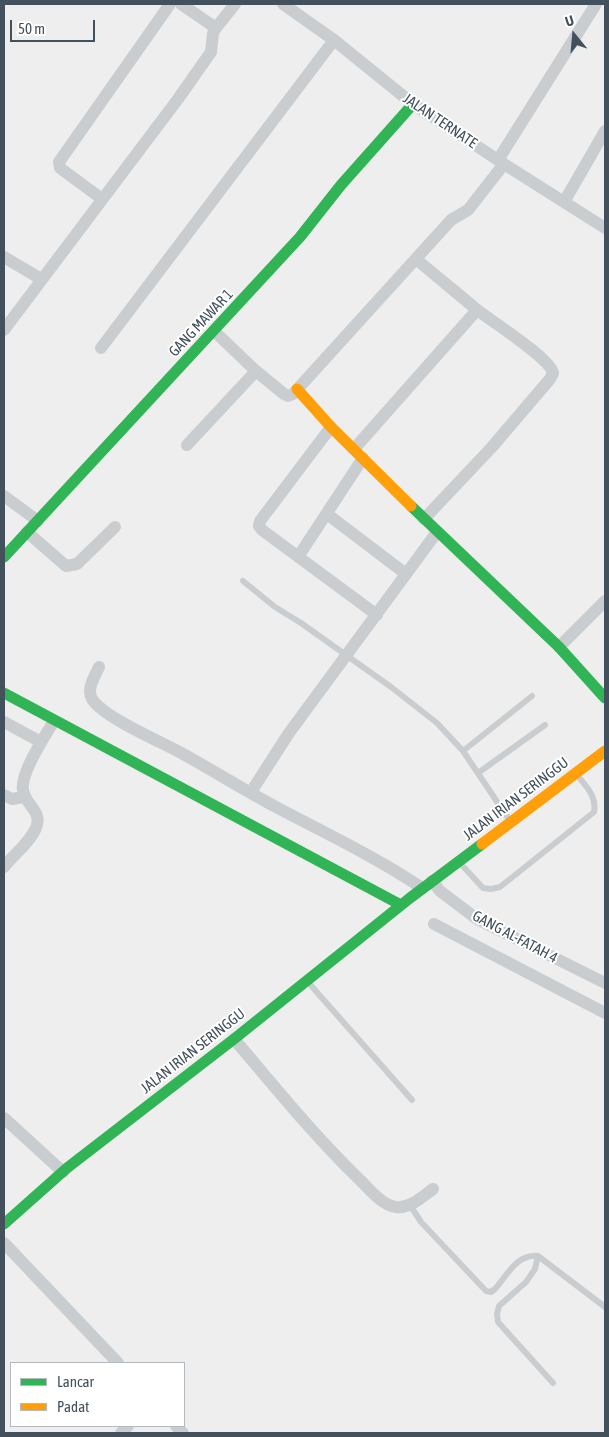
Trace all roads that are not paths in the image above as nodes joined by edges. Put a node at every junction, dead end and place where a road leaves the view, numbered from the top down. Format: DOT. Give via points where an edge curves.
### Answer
graph roads {
  1 [pos="170,4"];
  2 [pos="181,4"];
  3 [pos="235,4"];
  4 [pos="283,4"];
  5 [pos="596,4"];
  6 [pos="216,28"];
  7 [pos="334,40"];
  8 [pos="413,104"];
  9 [pos="605,131"];
  10 [pos="501,162"];
  11 [pos="102,199"];
  12 [pos="564,202"];
  13 [pos="605,228"];
  14 [pos="4,257"];
  15 [pos="416,259"];
  16 [pos="41,279"];
  17 [pos="477,310"];
  18 [pos="4,330"];
  19 [pos="214,331"];
  20 [pos="101,348"];
  21 [pos="256,372"];
  22 [pos="297,389"];
  23 [pos="331,427"];
  24 [pos="187,446"];
  25 [pos="354,449"];
  26 [pos="364,458"];
  27 [pos="4,496"];
  28 [pos="326,514"];
  29 [pos="424,519"];
  30 [pos="38,521"];
  31 [pos="115,527"];
  32 [pos="27,532"];
  33 [pos="437,532"];
  34 [pos="4,557"];
  35 [pos="298,557"];
  36 [pos="406,574"];
  37 [pos="243,581"];
  38 [pos="605,601"];
  39 [pos="377,615"];
  40 [pos="559,647"];
  41 [pos="346,655"];
  42 [pos="99,667"];
  43 [pos="4,694"];
  44 [pos="532,696"];
  45 [pos="605,698"];
  46 [pos="54,721"];
  47 [pos="4,722"];
  48 [pos="545,725"];
  49 [pos="41,742"];
  50 [pos="463,751"];
  51 [pos="605,751"];
  52 [pos="478,773"];
  53 [pos="576,773"];
  54 [pos="251,792"];
  55 [pos="4,795"];
  56 [pos="24,797"];
  57 [pos="511,822"];
  58 [pos="458,861"];
  59 [pos="5,862"];
  60 [pos="425,886"];
  61 [pos="406,901"];
  62 [pos="434,924"];
  63 [pos="306,980"];
  64 [pos="605,984"];
  65 [pos="605,1013"];
  66 [pos="234,1039"];
  67 [pos="412,1100"];
  68 [pos="4,1118"];
  69 [pos="63,1172"];
  70 [pos="433,1189"];
  71 [pos="410,1205"];
  72 [pos="4,1224"];
  73 [pos="4,1243"];
  74 [pos="538,1256"];
  75 [pos="605,1307"];
  76 [pos="117,1362"];
  77 [pos="553,1382"];
  1 -- 11 [label="street" via="59,162 60,168"];
  2 -- 6 [label="street"];
  3 -- 6 [label="street"];
  4 -- 7 [label="street, JALAN TERNATE"];
  5 -- 10 [label="street"];
  6 -- 11 [label="street" via="211,52"];
  7 -- 8 [label="street, JALAN TERNATE"];
  7 -- 20 [label="street"];
  8 -- 10 [label="street, JALAN TERNATE"];
  8 -- 19 [label="street, GANG MAWAR 1" via="300,237"];
  9 -- 12 [label="street"];
  10 -- 12 [label="street, JALAN TERNATE"];
  10 -- 15 [label="street" via="468,210 451,220"];
  11 -- 16 [label="street"];
  12 -- 13 [label="street, JALAN TERNATE"];
  14 -- 16 [label="street"];
  15 -- 17 [label="street"];
  15 -- 22 [label="street"];
  16 -- 18 [label="street"];
  17 -- 25 [label="street"];
  17 -- 29 [label="street" via="533,351 553,373 520,415"];
  19 -- 21 [label="street"];
  19 -- 30 [label="street, GANG MAWAR 1"];
  21 -- 22 [label="street" via="288,396"];
  21 -- 24 [label="street"];
  22 -- 23 [label="street"];
  23 -- 25 [label="street"];
  23 -- 35 [label="street" via="260,521 262,530"];
  25 -- 26 [label="street"];
  26 -- 28 [label="street"];
  26 -- 29 [label="street"];
  27 -- 30 [label="street"];
  28 -- 35 [label="street"];
  28 -- 36 [label="street"];
  29 -- 33 [label="street"];
  30 -- 32 [label="street, GANG MAWAR 1"];
  31 -- 32 [label="street" via="73,566 66,566"];
  32 -- 34 [label="street, GANG MAWAR 1"];
  33 -- 36 [label="street"];
  33 -- 40 [label="street"];
  35 -- 39 [label="street"];
  36 -- 39 [label="street"];
  37 -- 41 [label="lane"];
  38 -- 40 [label="street"];
  39 -- 41 [label="street"];
  40 -- 45 [label="street"];
  41 -- 50 [label="lane" via="437,723"];
  41 -- 54 [label="street" via="289,732"];
  42 -- 54 [label="street, GANG AL-FATAH 4" via="90,691 97,705 111,716"];
  43 -- 46 [label="street"];
  44 -- 50 [label="lane"];
  46 -- 49 [label="street"];
  46 -- 61 [label="street"];
  47 -- 49 [label="street"];
  48 -- 52 [label="lane"];
  49 -- 56 [label="street" via="22,786"];
  50 -- 52 [label="lane"];
  51 -- 53 [label="street, JALAN IRIAN SERINGGU"];
  52 -- 57 [label="lane"];
  53 -- 57 [label="street, JALAN IRIAN SERINGGU"];
  53 -- 58 [label="lane" via="594,796 594,812 500,887 483,888"];
  54 -- 60 [label="street, GANG AL-FATAH 4"];
  55 -- 56 [label="street" via="12,799"];
  56 -- 59 [label="street" via="37,814 36,828 24,846"];
  57 -- 58 [label="street, JALAN IRIAN SERINGGU"];
  58 -- 60 [label="street, JALAN IRIAN SERINGGU"];
  60 -- 61 [label="street, JALAN IRIAN SERINGGU"];
  60 -- 64 [label="street, GANG AL-FATAH 4" via="440,891 477,918"];
  61 -- 63 [label="street, JALAN IRIAN SERINGGU"];
  62 -- 65 [label="street"];
  63 -- 66 [label="street, JALAN IRIAN SERINGGU"];
  63 -- 67 [label="lane"];
  66 -- 69 [label="street, JALAN IRIAN SERINGGU"];
  66 -- 71 [label="street" via="332,1153 376,1196 400,1208"];
  68 -- 69 [label="street"];
  69 -- 72 [label="street, JALAN IRIAN SERINGGU"];
  70 -- 71 [label="street"];
  71 -- 74 [label="lane" via="421,1222 486,1291 495,1289 519,1260 529,1255"];
  73 -- 76 [label="street"];
  74 -- 75 [label="lane"];
  74 -- 77 [label="lane" via="535,1269 526,1282 500,1306 497,1314 498,1322"];
}
